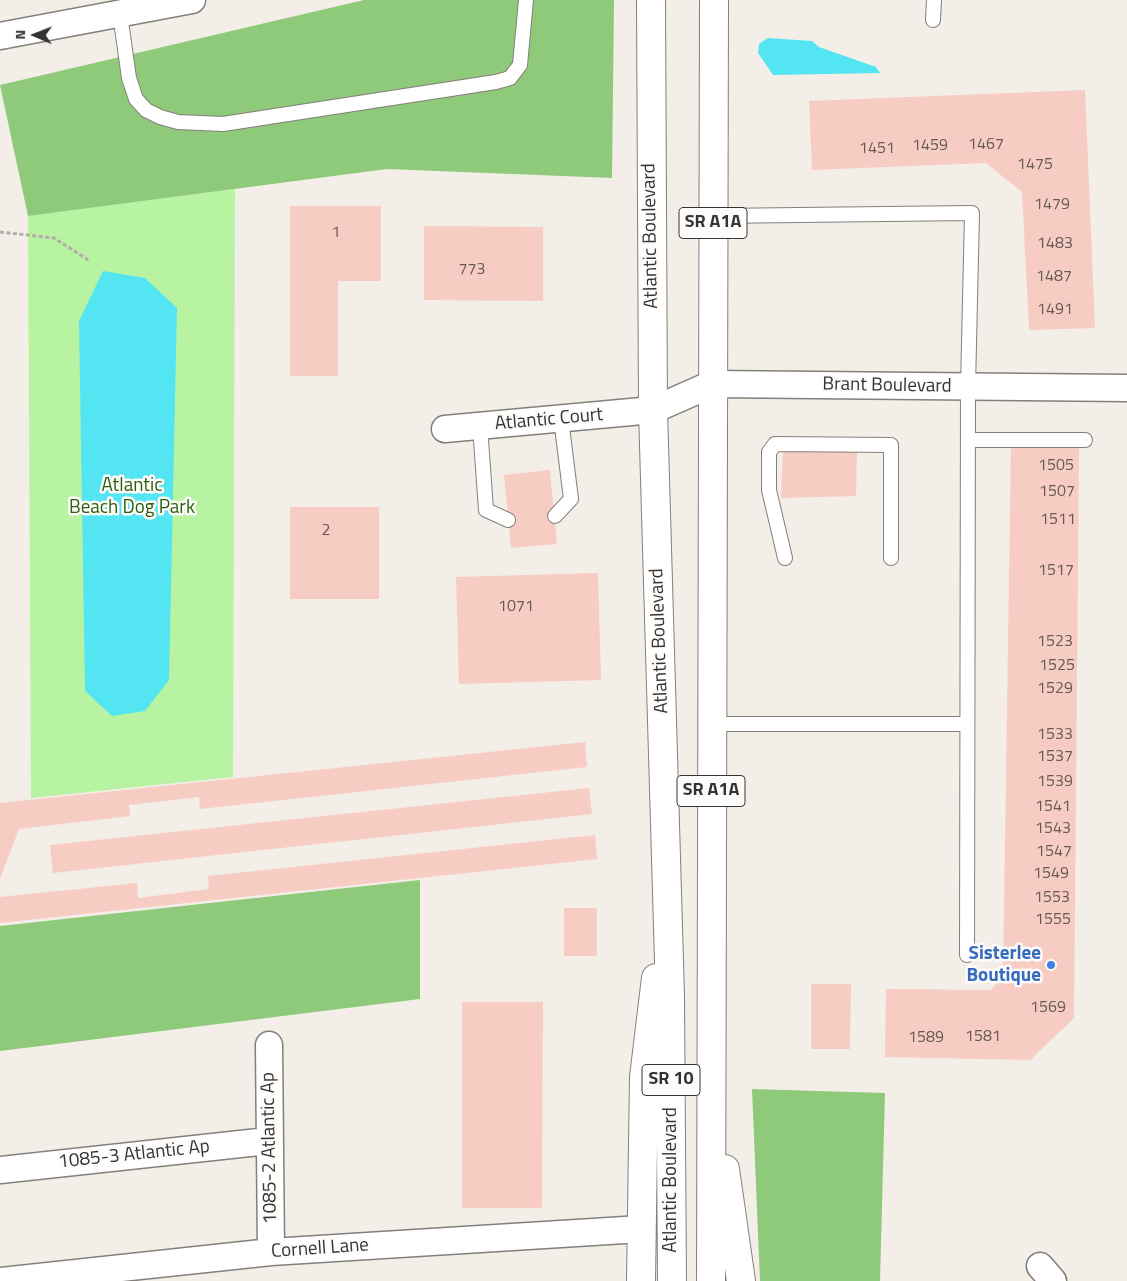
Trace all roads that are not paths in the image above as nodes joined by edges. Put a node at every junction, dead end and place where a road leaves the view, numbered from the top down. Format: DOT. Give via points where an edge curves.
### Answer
graph roads {
  1 [pos="192,0"];
  2 [pos="526,0"];
  3 [pos="651,0"];
  4 [pos="714,0"];
  5 [pos="934,0"];
  6 [pos="120,14"];
  7 [pos="933,20"];
  8 [pos="0,36"];
  9 [pos="713,216"];
  10 [pos="712,384"];
  11 [pos="968,386"];
  12 [pos="1127,388"];
  13 [pos="653,410"];
  14 [pos="561,419"];
  15 [pos="480,426"];
  16 [pos="445,429"];
  17 [pos="968,440"];
  18 [pos="1085,440"];
  19 [pos="554,516"];
  20 [pos="508,520"];
  21 [pos="785,558"];
  22 [pos="891,558"];
  23 [pos="712,724"];
  24 [pos="967,724"];
  25 [pos="668,879"];
  26 [pos="967,955"];
  27 [pos="268,1045"];
  28 [pos="711,1064"];
  29 [pos="268,1141"];
  30 [pos="0,1170"];
  31 [pos="641,1229"];
  32 [pos="271,1252"];
  33 [pos="0,1281"];
  34 [pos="640,1281"];
  35 [pos="672,1281"];
  36 [pos="711,1281"];
  37 [pos="741,1281"];
  1 -- 6 [label="street"];
  2 -- 6 [label="lane" via="520,65 510,78 223,124 178,122 146,110 136,99"];
  3 -- 13 [label="highway, Atlantic Boulevard / SR A1A"];
  4 -- 9 [label="highway, SR A1A"];
  5 -- 7 [label="lane"];
  6 -- 8 [label="street"];
  9 -- 10 [label="highway, SR A1A"];
  9 -- 11 [label="lane" via="972,213"];
  10 -- 11 [label="street, Brant Boulevard"];
  10 -- 13 [label="street, Brant Boulevard"];
  10 -- 23 [label="highway, SR A1A"];
  11 -- 12 [label="street, Brant Boulevard"];
  11 -- 17 [label="lane"];
  13 -- 14 [label="street, Atlantic Court"];
  13 -- 25 [label="highway, Atlantic Boulevard / SR A1A"];
  14 -- 15 [label="street, Atlantic Court"];
  14 -- 19 [label="lane" via="572,499"];
  15 -- 16 [label="street, Atlantic Court"];
  15 -- 20 [label="lane" via="486,510"];
  17 -- 18 [label="lane"];
  17 -- 24 [label="lane"];
  21 -- 22 [label="lane" via="769,490 768,452 775,444 891,445"];
  23 -- 24 [label="lane"];
  23 -- 28 [label="highway, SR A1A"];
  24 -- 26 [label="lane"];
  25 -- 31 [label="highway, SR A1A" via="644,1077"];
  25 -- 35 [label="highway, Atlantic Boulevard / SR 10"];
  27 -- 29 [label="street, 1085-2 Atlantic Ap"];
  28 -- 36 [label="highway, SR 10"];
  28 -- 37 [label="highway, SR A1A"];
  29 -- 30 [label="street, 1085-3 Atlantic Ap"];
  29 -- 32 [label="street, 1085-2 Atlantic Ap"];
  31 -- 32 [label="street, Cornell Lane"];
  31 -- 34 [label="highway, SR A1A"];
  32 -- 33 [label="street, Cornell Lane"];
}
